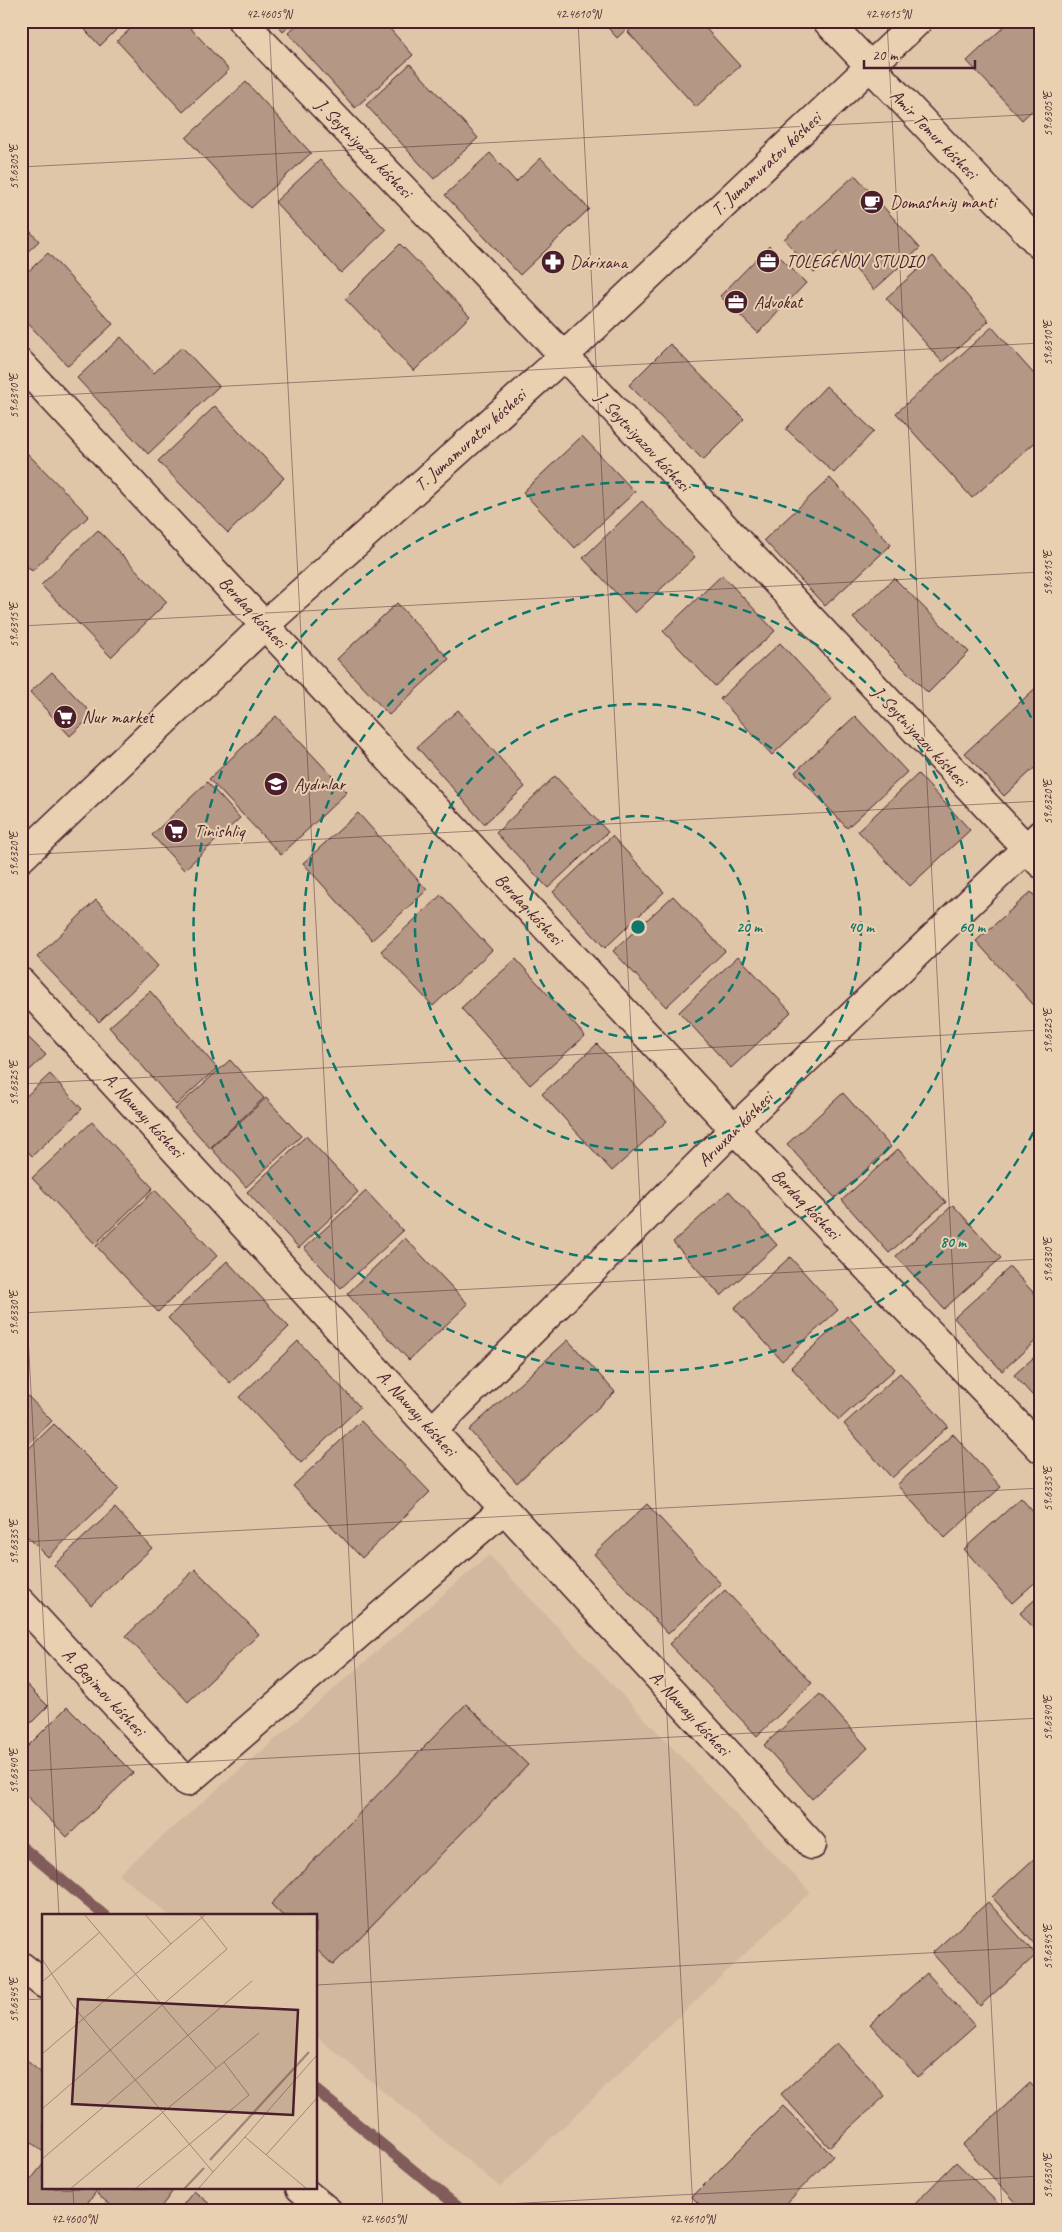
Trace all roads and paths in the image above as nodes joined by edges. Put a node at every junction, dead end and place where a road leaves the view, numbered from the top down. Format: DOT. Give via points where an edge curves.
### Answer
graph roads {
  1 [pos="242,21"];
  2 [pos="827,21"];
  3 [pos="918,21"];
  4 [pos="869,66"];
  5 [pos="1041,246"];
  6 [pos="564,356"];
  7 [pos="21,364"];
  8 [pos="265,625"];
  9 [pos="1035,849"];
  10 [pos="21,858"];
  11 [pos="21,982"];
  12 [pos="734,1129"];
  13 [pos="434,1430"];
  14 [pos="1041,1449"];
  15 [pos="503,1510"];
  16 [pos="21,1602"];
  17 [pos="812,1846"];
  18 [pos="21,1966"];
  19 [pos="42,1982"];
  20 [pos="302,2190"];
  21 [pos="328,2211"];
  1 -- 6 [label="street, J. Seytniyazov kóshesi"];
  2 -- 4 [label="street, Amir Temur kóshesi"];
  3 -- 4 [label="street, T. Jumamuratov kóshesi"];
  4 -- 5 [label="street, Amir Temur kóshesi"];
  4 -- 6 [label="street, T. Jumamuratov kóshesi"];
  6 -- 8 [label="street, T. Jumamuratov kóshesi"];
  6 -- 9 [label="street, J. Seytniyazov kóshesi"];
  7 -- 8 [label="street, Berdaq kóshesi"];
  8 -- 10 [label="street, T. Jumamuratov kóshesi"];
  8 -- 12 [label="street, Berdaq kóshesi"];
  9 -- 12 [label="street, Arıwxan kóshesi"];
  11 -- 13 [label="street, A. Nawayı kóshesi"];
  12 -- 13 [label="street, Arıwxan kóshesi"];
  12 -- 14 [label="street, Berdaq kóshesi"];
  13 -- 15 [label="street, A. Nawayı kóshesi"];
  15 -- 16 [label="street, A. Begimov kóshesi" via="187,1782"];
  15 -- 17 [label="street, A. Nawayı kóshesi"];
  18 -- 19 [label="street"];
  20 -- 21 [label="street"];
}
